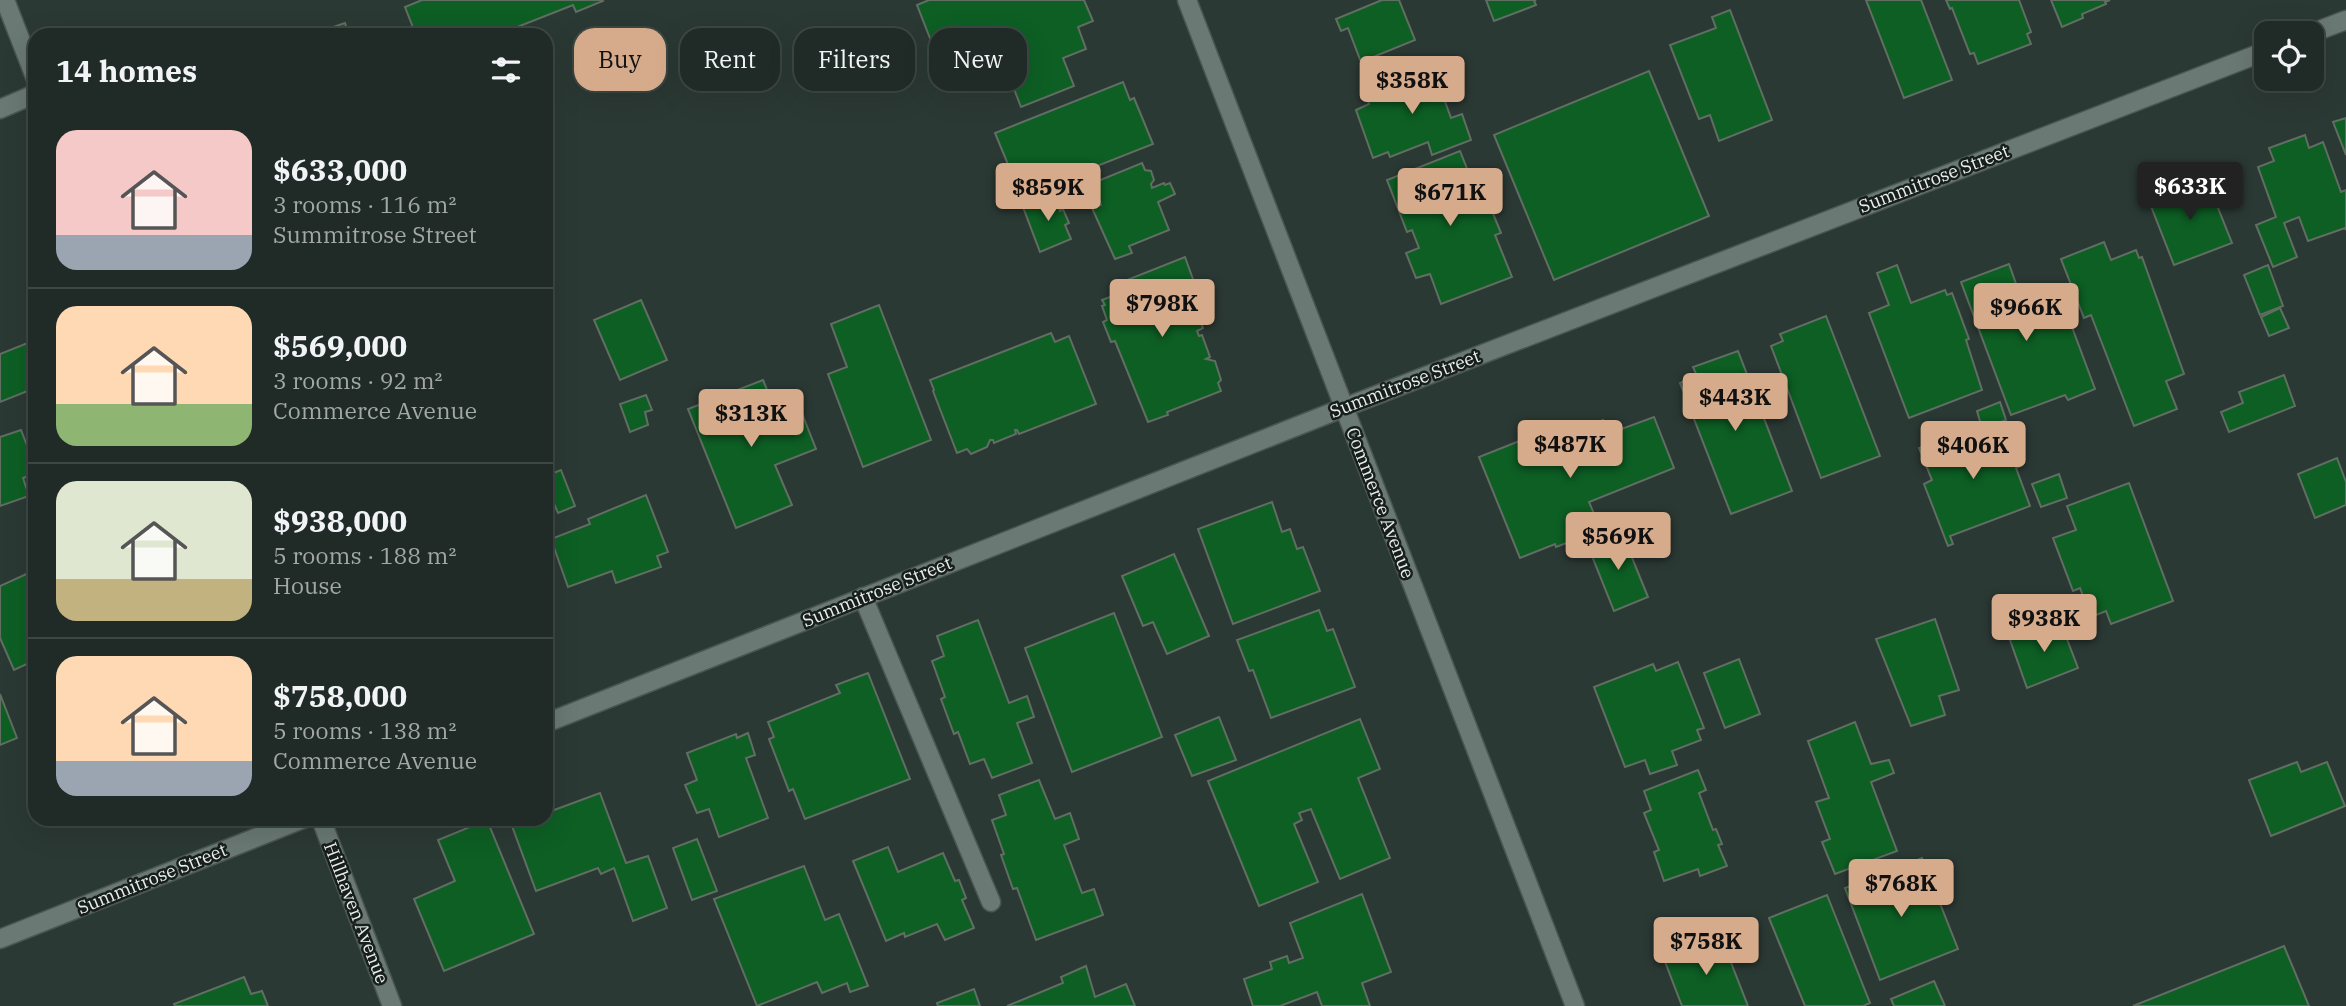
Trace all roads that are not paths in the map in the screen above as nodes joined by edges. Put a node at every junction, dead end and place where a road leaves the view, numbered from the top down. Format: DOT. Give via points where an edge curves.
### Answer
graph roads {
  1 [pos="5,0"];
  2 [pos="1187,0"];
  3 [pos="2346,20"];
  4 [pos="2324,28"];
  5 [pos="2254,56"];
  6 [pos="28,59"];
  7 [pos="28,97"];
  8 [pos="0,109"];
  9 [pos="1343,408"];
  10 [pos="863,597"];
  11 [pos="553,720"];
  12 [pos="285,826"];
  13 [pos="324,826"];
  14 [pos="992,902"];
  15 [pos="0,939"];
  16 [pos="392,1006"];
  17 [pos="1575,1006"];
  1 -- 6 [label="street"];
  2 -- 9 [label="street, Commerce Avenue"];
  3 -- 4 [label="street"];
  5 -- 9 [label="street, Summitrose Street"];
  7 -- 8 [label="street"];
  9 -- 10 [label="street, Summitrose Street"];
  9 -- 17 [label="street, Commerce Avenue"];
  10 -- 11 [label="street, Summitrose Street"];
  10 -- 14 [label="street"];
  12 -- 15 [label="street, Summitrose Street"];
  13 -- 16 [label="street, Hillhaven Avenue"];
}
